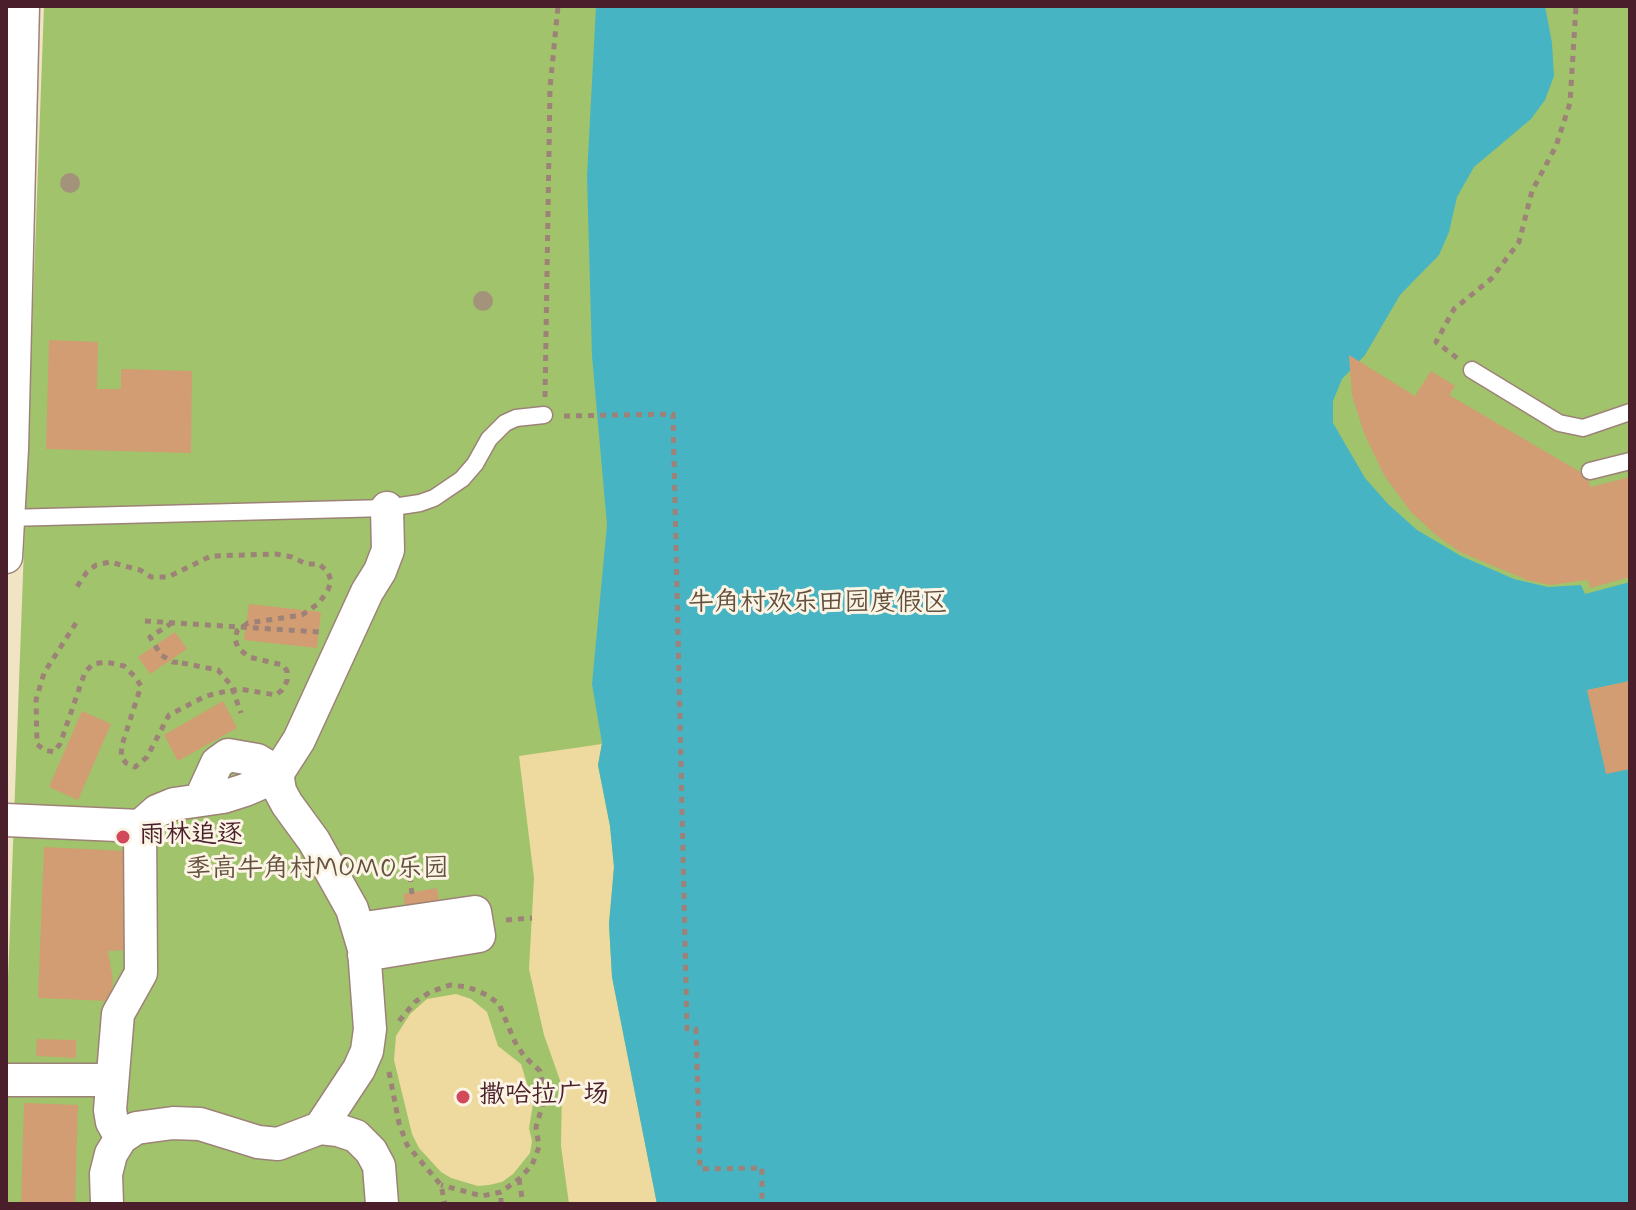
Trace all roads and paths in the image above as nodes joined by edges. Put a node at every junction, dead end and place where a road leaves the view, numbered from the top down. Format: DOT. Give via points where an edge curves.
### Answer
graph roads {
  1 [pos="23,6"];
  2 [pos="558,6"];
  3 [pos="1576,6"];
  4 [pos="1472,370"];
  5 [pos="1630,412"];
  6 [pos="544,415"];
  7 [pos="1630,461"];
  8 [pos="1590,471"];
  9 [pos="387,508"];
  10 [pos="7,518"];
  11 [pos="6,557"];
  12 [pos="76,588"];
  13 [pos="145,621"];
  14 [pos="76,623"];
  15 [pos="173,623"];
  16 [pos="242,627"];
  17 [pos="348,634"];
  18 [pos="241,713"];
  19 [pos="277,772"];
  20 [pos="6,820"];
  21 [pos="140,826"];
  22 [pos="442,929"];
  23 [pos="361,942"];
  24 [pos="394,1030"];
  25 [pos="389,1071"];
  26 [pos="6,1080"];
  27 [pos="112,1080"];
  28 [pos="320,1128"];
  29 [pos="121,1138"];
  30 [pos="519,1179"];
  31 [pos="441,1185"];
  32 [pos="501,1192"];
  33 [pos="107,1204"];
  34 [pos="382,1204"];
  35 [pos="445,1204"];
  36 [pos="501,1204"];
  37 [pos="523,1204"];
  38 [pos="762,1204"];
  1 -- 10 [label="street"];
  2 -- 6 [label="path" via="550,88"];
  3 -- 4 [label="path" via="1570,103 1556,146 1532,191 1519,242 1491,279 1454,309 1436,342"];
  4 -- 5 [label="lane" via="1559,423 1583,428"];
  6 -- 9 [label="lane" via="505,423 462,479 434,498"];
  6 -- 38 [label="path" via="673,414 687,1029 696,1029 700,1169 762,1168"];
  7 -- 8 [label="lane"];
  9 -- 10 [label="lane"];
  9 -- 17 [label="street" via="388,550"];
  10 -- 11 [label="street"];
  12 -- 16 [label="path" via="96,565 110,562 151,577 168,577 201,558 276,554 319,564 328,572 328,590 302,615"];
  13 -- 15 [label="path"];
  14 -- 16 [label="path" via="44,673 36,700 37,744 54,752 60,744 85,672 93,664 124,666 141,686 121,756 135,767 147,757 169,715 223,692 276,695 282,690 287,681 283,665 262,662 238,648 235,639"];
  15 -- 16 [label="path"];
  15 -- 18 [label="path, bridge" via="150,637 161,655 218,670 231,685"];
  16 -- 17 [label="path"];
  17 -- 19 [label="street" via="299,740"];
  19 -- 21 [label="street" via="245,790 174,804"];
  19 -- 23 [label="street" via="280,791 336,876"];
  20 -- 21 [label="street"];
  21 -- 27 [label="street" via="141,973 118,1014"];
  22 -- 23 [label="street"];
  23 -- 28 [label="street" via="370,1029 367,1051"];
  24 -- 30 [label="path" via="415,1002 450,985 468,987 499,1004 515,1042 540,1071 545,1097 536,1127 539,1147"];
  25 -- 31 [label="path" via="407,1145"];
  26 -- 27 [label="street"];
  27 -- 29 [label="street" via="110,1110"];
  28 -- 29 [label="street" via="278,1144 200,1124 136,1128"];
  28 -- 34 [label="street" via="356,1136 371,1151 379,1166"];
  29 -- 33 [label="street" via="106,1174"];
  30 -- 32 [label="path"];
  30 -- 37 [label="path"];
  31 -- 32 [label="path" via="482,1196"];
  31 -- 35 [label="path"];
  32 -- 36 [label="path"];
}
